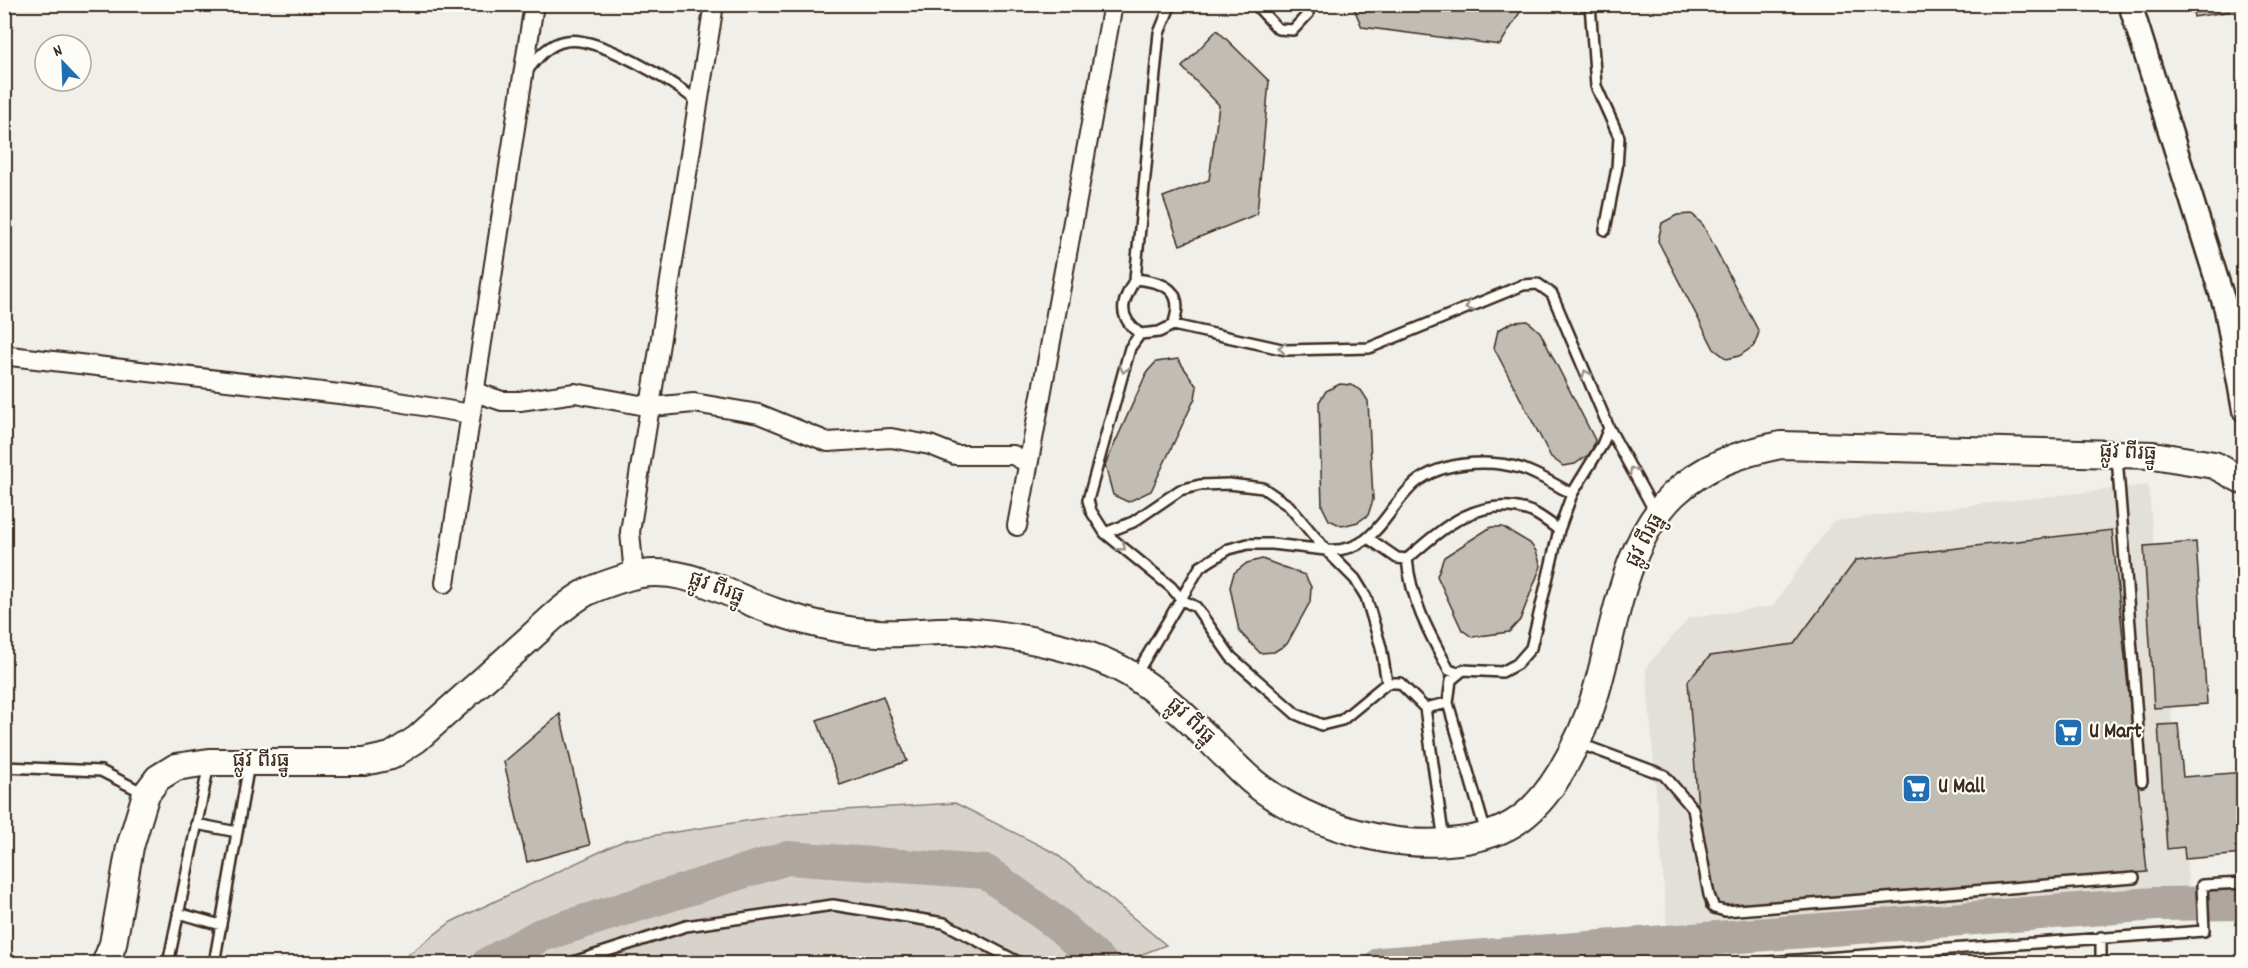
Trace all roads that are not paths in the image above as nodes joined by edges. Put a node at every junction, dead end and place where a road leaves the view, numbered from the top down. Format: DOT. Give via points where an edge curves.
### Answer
graph roads {
  1 [pos="534,4"];
  2 [pos="714,4"];
  3 [pos="1113,4"];
  4 [pos="1172,4"];
  5 [pos="1255,4"];
  6 [pos="1308,4"];
  7 [pos="1590,4"];
  8 [pos="2130,4"];
  9 [pos="523,75"];
  10 [pos="699,102"];
  11 [pos="1605,230"];
  12 [pos="1135,279"];
  13 [pos="1173,325"];
  14 [pos="1140,334"];
  15 [pos="4,352"];
  16 [pos="475,392"];
  17 [pos="651,407"];
  18 [pos="2244,410"];
  19 [pos="471,414"];
  20 [pos="1609,428"];
  21 [pos="2116,452"];
  22 [pos="1028,463"];
  23 [pos="2242,475"];
  24 [pos="1572,494"];
  25 [pos="1656,515"];
  26 [pos="1017,526"];
  27 [pos="1559,530"];
  28 [pos="1105,533"];
  29 [pos="1368,538"];
  30 [pos="1326,550"];
  31 [pos="1407,559"];
  32 [pos="633,575"];
  33 [pos="446,583"];
  34 [pos="1182,600"];
  35 [pos="1458,674"];
  36 [pos="1135,676"];
  37 [pos="1388,683"];
  38 [pos="1448,703"];
  39 [pos="1425,708"];
  40 [pos="1578,743"];
  41 [pos="209,762"];
  42 [pos="249,762"];
  43 [pos="4,767"];
  44 [pos="2142,781"];
  45 [pos="146,794"];
  46 [pos="196,824"];
  47 [pos="237,832"];
  48 [pos="1487,837"];
  49 [pos="1445,843"];
  50 [pos="2134,878"];
  51 [pos="2244,883"];
  52 [pos="178,913"];
  53 [pos="220,925"];
  54 [pos="2101,937"];
  55 [pos="105,963"];
  56 [pos="168,963"];
  57 [pos="214,963"];
  58 [pos="567,963"];
  59 [pos="1022,963"];
  60 [pos="1740,963"];
  61 [pos="2101,963"];
  1 -- 9 [label="street"];
  2 -- 10 [label="street"];
  3 -- 22 [label="street"];
  4 -- 12 [label="lane" via="1159,33"];
  5 -- 6 [label="lane" via="1278,29 1293,30 1308,14"];
  7 -- 11 [label="lane" via="1596,86 1619,137"];
  8 -- 18 [label="street" via="2226,309"];
  9 -- 10 [label="lane" via="542,52 566,40 600,44 683,89"];
  9 -- 16 [label="street"];
  10 -- 17 [label="street"];
  12 -- 13 [label="lane" via="1165,285 1175,296 1178,311"];
  12 -- 14 [label="lane" via="1123,311 1128,325"];
  13 -- 14 [label="lane" via="1159,332"];
  20 -- 13 [label="lane, one-way" via="1552,294 1538,284 1523,285 1369,348 1286,350"];
  14 -- 28 [label="lane, one-way" via="1130,348 1088,500"];
  15 -- 19 [label="street" via="10,356 374,398"];
  16 -- 17 [label="street" via="502,401 576,393"];
  16 -- 19 [label="street"];
  17 -- 22 [label="street" via="694,403 729,408 759,414 828,442 891,438 955,454 1013,455"];
  17 -- 32 [label="street" via="630,532"];
  19 -- 33 [label="street"];
  20 -- 24 [label="lane"];
  25 -- 20 [label="lane, one-way"];
  21 -- 23 [label="main road, ផ្លូវ ពីរធ្នូ" via="2191,459"];
  21 -- 25 [label="main road, ផ្លូវ ពីរធ្នូ" via="1781,446 1748,452 1700,474 1673,495"];
  21 -- 44 [label="lane"];
  22 -- 26 [label="street"];
  24 -- 27 [label="lane"];
  24 -- 29 [label="lane" via="1521,468 1488,464 1452,466 1429,473 1411,486 1388,519"];
  25 -- 40 [label="main road, ផ្លូវ ពីរធ្នូ" via="1629,568 1594,699"];
  27 -- 31 [label="lane" via="1533,512 1505,506 1476,510 1448,524"];
  27 -- 35 [label="lane" via="1531,648 1517,664 1502,672 1463,670"];
  28 -- 30 [label="lane" via="1133,522 1180,490 1229,484 1263,488 1289,506"];
  28 -- 34 [label="lane, one-way"];
  29 -- 30 [label="lane" via="1352,548"];
  29 -- 31 [label="lane" via="1396,558"];
  30 -- 34 [label="lane" via="1272,544 1229,549 1200,567"];
  30 -- 37 [label="lane" via="1366,597"];
  31 -- 35 [label="lane" via="1418,611 1449,670"];
  32 -- 36 [label="main road, ផ្លូវ ពីរធ្នូ" via="693,577 775,612 826,626 879,633 963,631 1028,640 1085,655"];
  32 -- 42 [label="main road, ផ្លូវ ពីរធ្នូ" via="589,591 562,610 417,739 391,756 364,762"];
  34 -- 36 [label="lane"];
  34 -- 37 [label="lane" via="1196,607 1231,657 1296,714 1322,725 1342,720"];
  35 -- 38 [label="lane" via="1451,680"];
  36 -- 49 [label="main road, ផ្លូវ ពីរធ្នូ" via="1184,713 1244,775 1294,811 1394,840"];
  37 -- 39 [label="lane" via="1400,683"];
  38 -- 39 [label="lane"];
  38 -- 48 [label="lane"];
  39 -- 49 [label="lane"];
  40 -- 48 [label="main road, ផ្លូវ ពីរធ្នូ" via="1545,798 1520,821"];
  40 -- 50 [label="lane" via="1664,775 1674,785 1692,809 1714,908 1725,912"];
  41 -- 42 [label="main road, ផ្លូវ ពីរធ្នូ"];
  41 -- 45 [label="main road, ផ្លូវ ពីរធ្នូ" via="176,767 158,778"];
  41 -- 46 [label="lane"];
  42 -- 47 [label="lane"];
  43 -- 45 [label="lane" via="101,771"];
  45 -- 55 [label="main road, ផ្លូវ ពីរធ្នូ" via="130,848 113,944"];
  46 -- 47 [label="lane"];
  46 -- 52 [label="lane"];
  47 -- 53 [label="lane"];
  48 -- 49 [label="main road, ផ្លូវ ពីរធ្នូ"];
  51 -- 54 [label="lane" via="2202,885 2204,931"];
  52 -- 53 [label="lane"];
  52 -- 56 [label="lane"];
  53 -- 57 [label="lane"];
  54 -- 60 [label="lane"];
  54 -- 61 [label="lane"];
  58 -- 59 [label="lane" via="686,926 833,905 944,923"];
}
